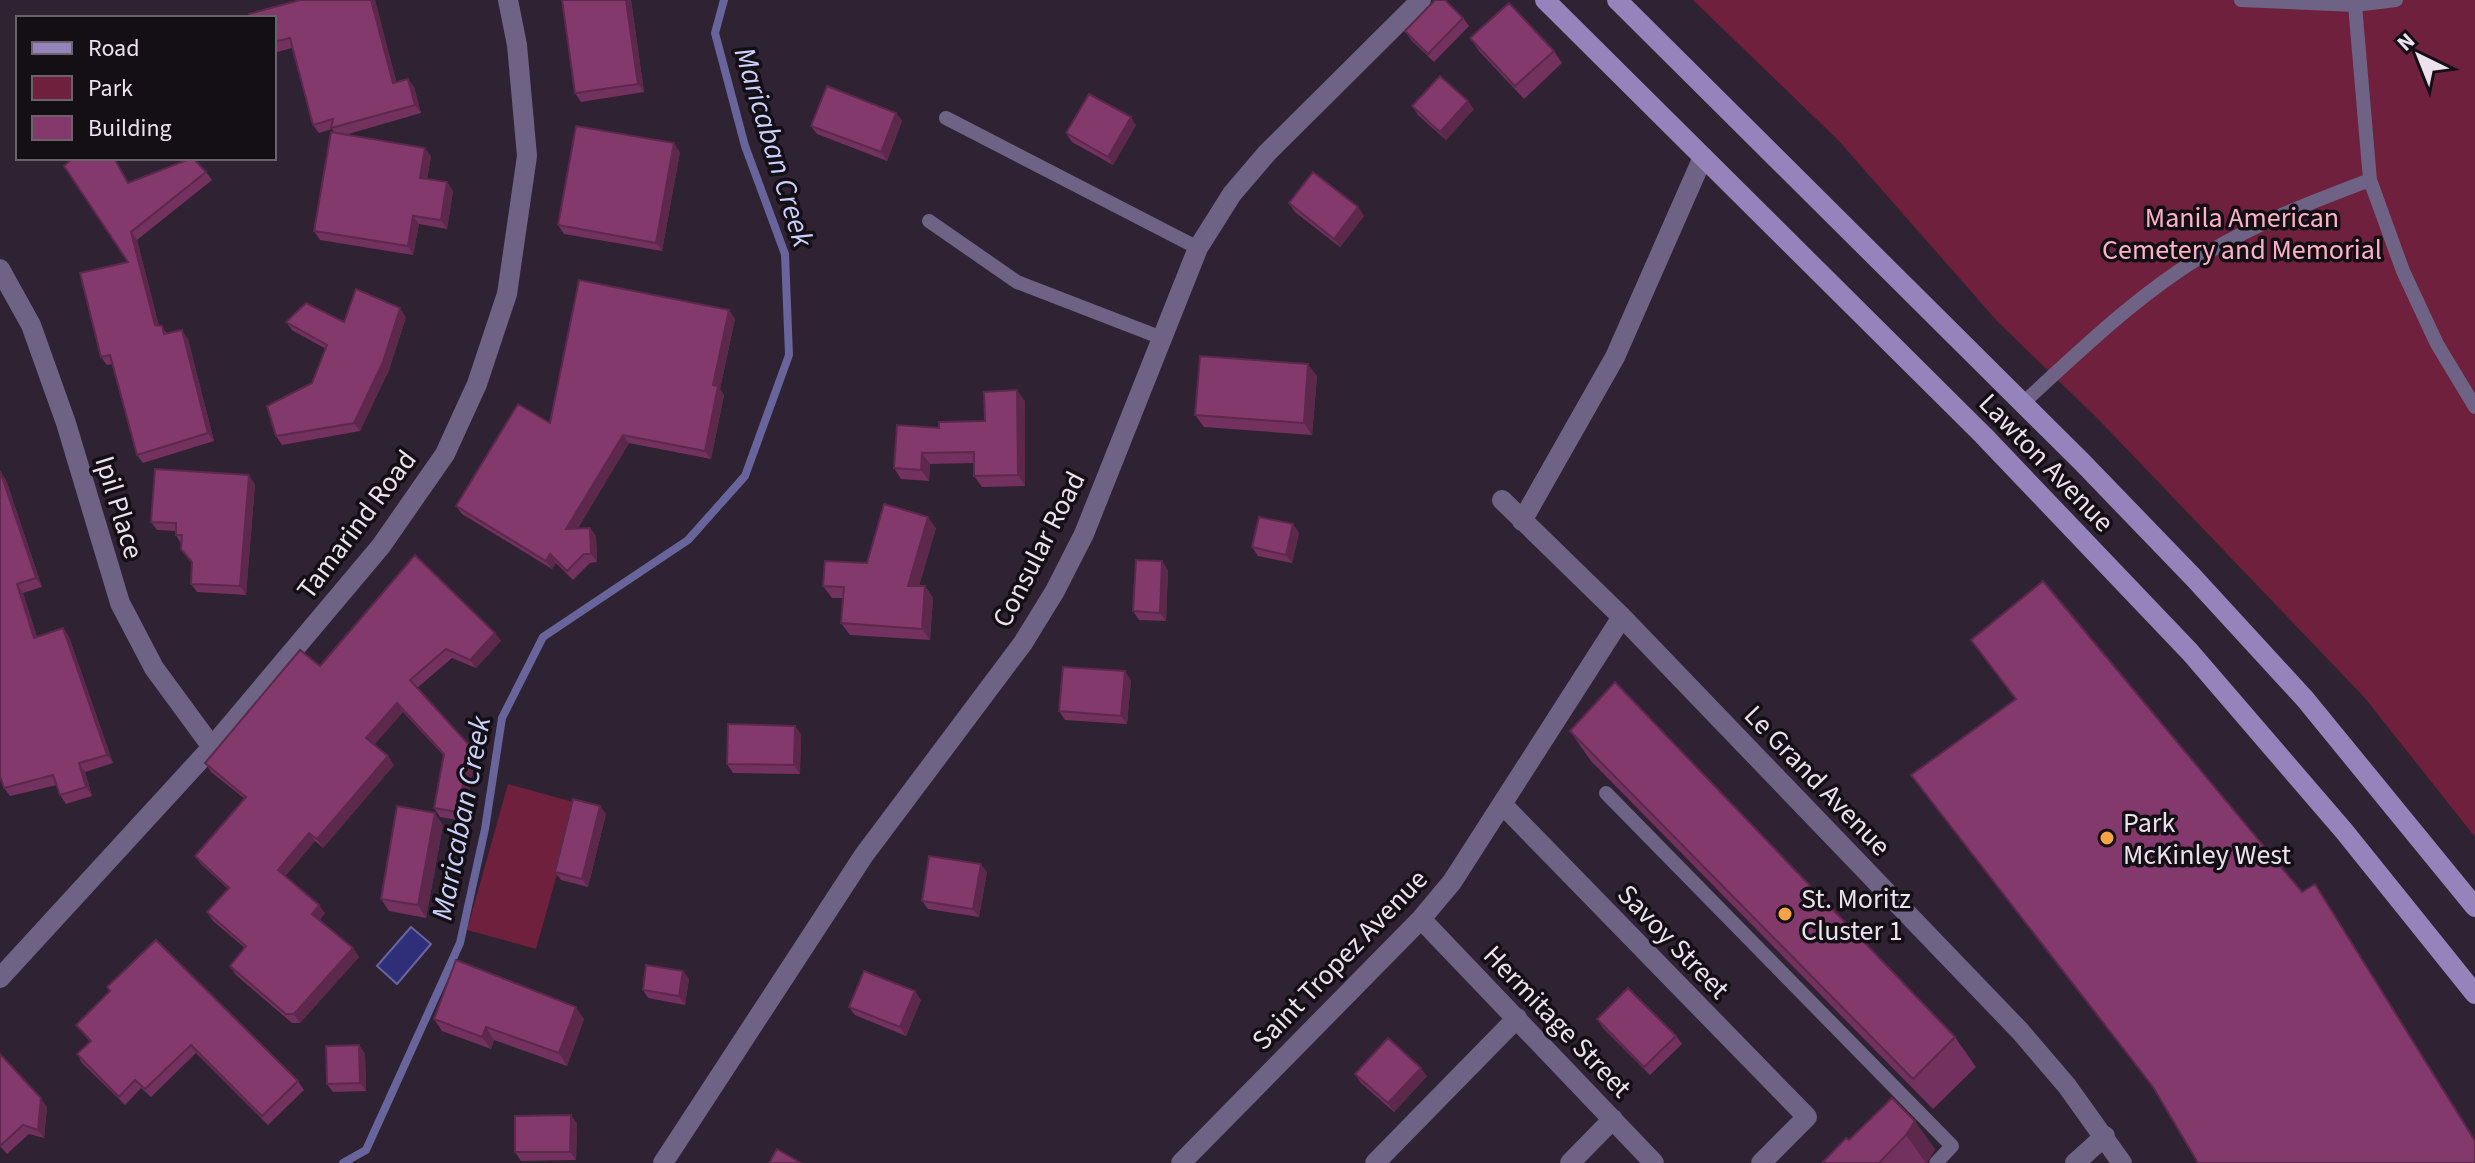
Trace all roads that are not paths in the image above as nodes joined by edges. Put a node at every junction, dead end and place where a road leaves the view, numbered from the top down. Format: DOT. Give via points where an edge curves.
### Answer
graph roads {
  1 [pos="508,0"];
  2 [pos="1421,0"];
  3 [pos="1545,0"];
  4 [pos="1617,0"];
  5 [pos="2241,0"];
  6 [pos="2396,0"];
  7 [pos="2355,5"];
  8 [pos="946,118"];
  9 [pos="1703,157"];
  10 [pos="2370,180"];
  11 [pos="929,221"];
  12 [pos="1198,248"];
  13 [pos="0,269"];
  14 [pos="1162,338"];
  15 [pos="2022,404"];
  16 [pos="2475,407"];
  17 [pos="1502,500"];
  18 [pos="1522,521"];
  19 [pos="1622,617"];
  20 [pos="212,747"];
  21 [pos="1606,793"];
  22 [pos="1502,804"];
  23 [pos="2475,907"];
  24 [pos="1421,919"];
  25 [pos="0,978"];
  26 [pos="2475,994"];
  27 [pos="1517,1018"];
  28 [pos="1613,1119"];
  29 [pos="2105,1136"];
  30 [pos="663,1163"];
  31 [pos="1181,1163"];
  32 [pos="1375,1163"];
  33 [pos="1570,1163"];
  34 [pos="1654,1163"];
  35 [pos="1761,1163"];
  36 [pos="1936,1163"];
  37 [pos="2075,1163"];
  38 [pos="2122,1163"];
  1 -- 20 [label="street, Tamarind Road" via="527,156 507,294 477,384 445,454 381,546"];
  2 -- 12 [label="street, Consular Road" via="1267,153 1232,194"];
  3 -- 9 [label="main road, Lawton Avenue"];
  4 -- 15 [label="main road, Lawton Avenue"];
  5 -- 7 [label="lane"];
  6 -- 7 [label="lane"];
  7 -- 10 [label="lane"];
  8 -- 12 [label="lane"];
  9 -- 18 [label="street" via="1615,357"];
  9 -- 26 [label="main road, Lawton Avenue" via="1983,435 2190,652"];
  10 -- 15 [label="lane" via="2285,212 2206,253 2156,287"];
  10 -- 16 [label="lane" via="2425,320"];
  11 -- 14 [label="lane" via="1017,282"];
  12 -- 14 [label="street, Consular Road"];
  13 -- 20 [label="street, Ipil Place" via="31,325 120,603 154,668"];
  14 -- 30 [label="street, Consular Road" via="1084,534 1055,591 1023,643 864,855"];
  15 -- 23 [label="main road, Lawton Avenue" via="2305,699"];
  17 -- 18 [label="street, Le Grand Avenue"];
  18 -- 19 [label="street, Le Grand Avenue"];
  19 -- 22 [label="street, Saint Tropez Avenue"];
  19 -- 29 [label="street, Le Grand Avenue" via="2020,1031"];
  20 -- 25 [label="street, Tamarind Road"];
  21 -- 36 [label="lane" via="1952,1146"];
  22 -- 24 [label="street, Saint Tropez Avenue" via="1452,882"];
  22 -- 35 [label="street, Savoy Street" via="1807,1117"];
  24 -- 27 [label="street, Hermitage Street"];
  24 -- 31 [label="street, Saint Tropez Avenue"];
  27 -- 28 [label="street, Hermitage Street"];
  27 -- 32 [label="street"];
  28 -- 33 [label="street"];
  28 -- 34 [label="street, Hermitage Street"];
  29 -- 37 [label="street"];
  29 -- 38 [label="street, Le Grand Avenue"];
}
